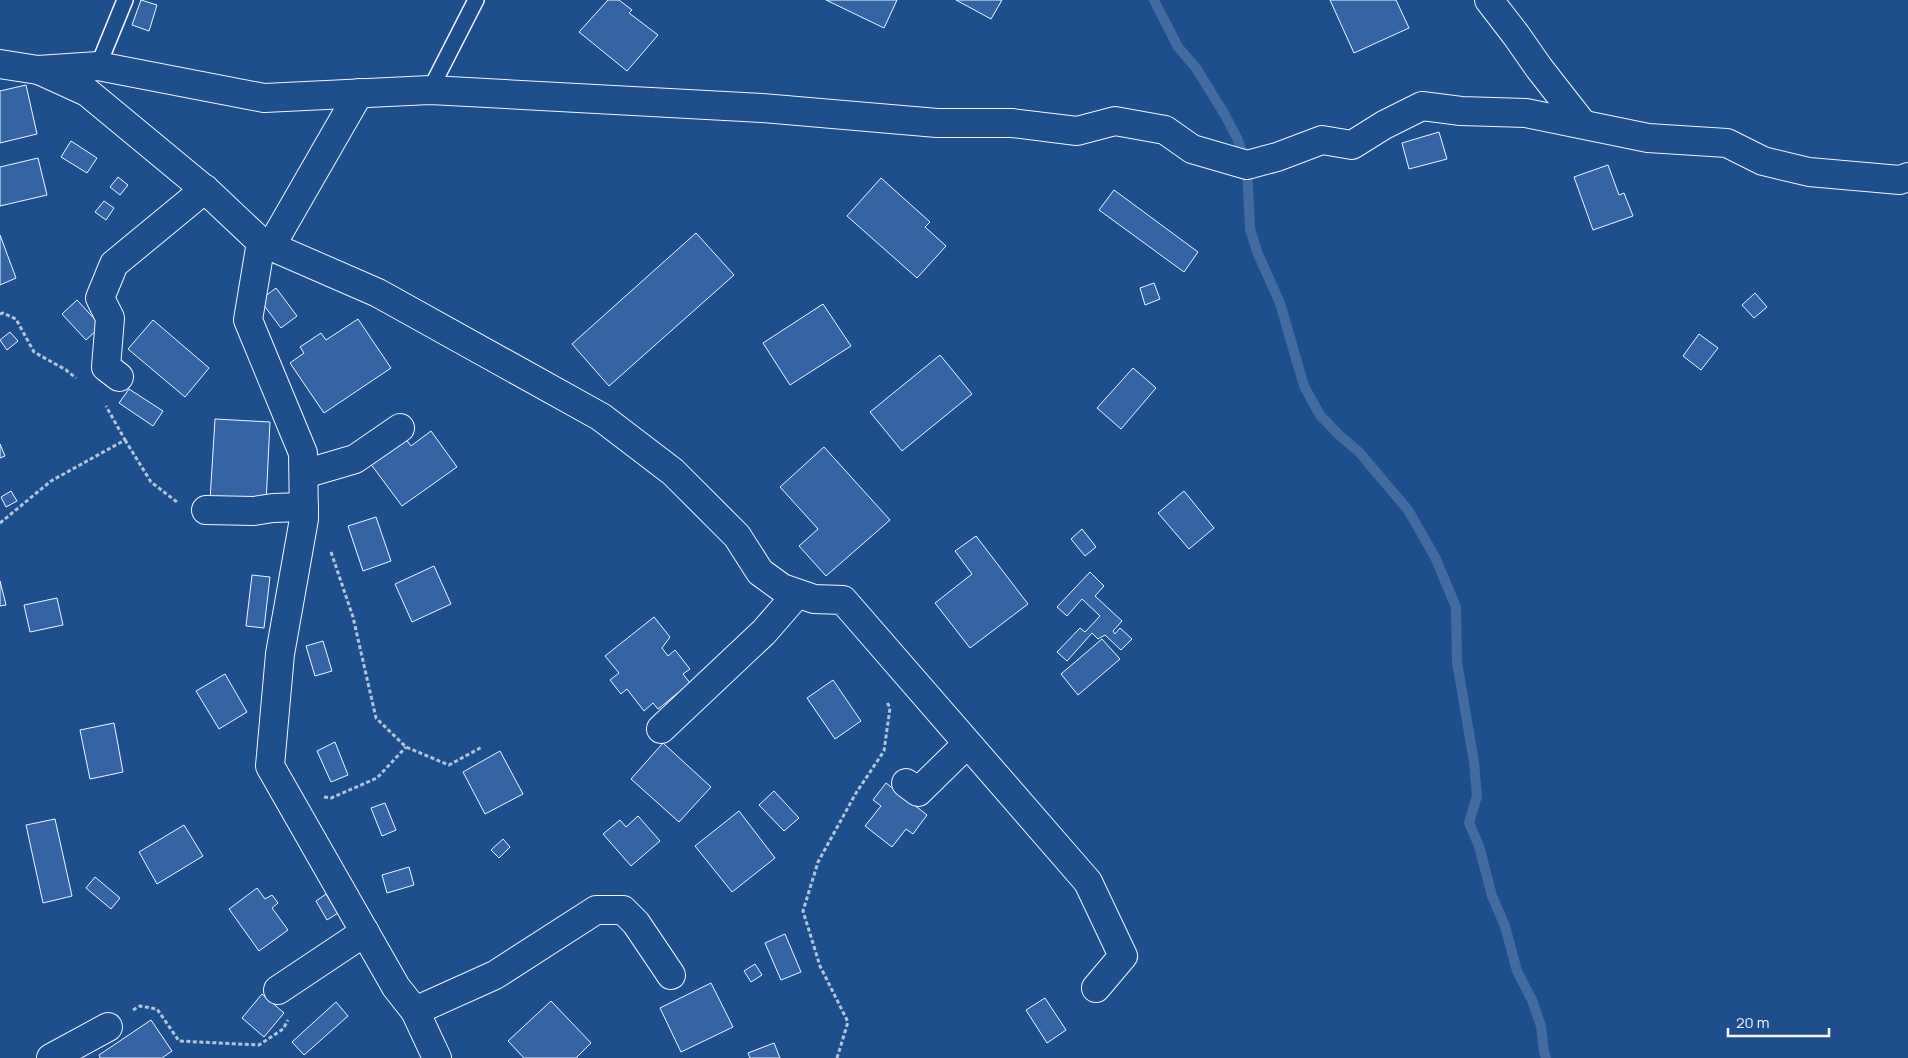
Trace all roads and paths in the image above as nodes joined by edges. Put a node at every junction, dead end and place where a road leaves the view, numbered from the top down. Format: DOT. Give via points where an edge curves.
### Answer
graph roads {
  1 [pos="125,0"];
  2 [pos="476,0"];
  3 [pos="1489,0"];
  4 [pos="0,64"];
  5 [pos="98,66"];
  6 [pos="38,70"];
  7 [pos="430,90"];
  8 [pos="359,93"];
  9 [pos="1582,123"];
  10 [pos="1908,177"];
  11 [pos="205,189"];
  12 [pos="266,244"];
  13 [pos="0,314"];
  14 [pos="119,377"];
  15 [pos="81,383"];
  16 [pos="104,402"];
  17 [pos="400,428"];
  18 [pos="124,440"];
  19 [pos="304,474"];
  20 [pos="304,507"];
  21 [pos="206,510"];
  22 [pos="0,523"];
  23 [pos="331,551"];
  24 [pos="798,594"];
  25 [pos="886,700"];
  26 [pos="661,729"];
  27 [pos="967,744"];
  28 [pos="406,747"];
  29 [pos="482,747"];
  30 [pos="906,782"];
  31 [pos="286,793"];
  32 [pos="365,932"];
  33 [pos="670,975"];
  34 [pos="1096,988"];
  35 [pos="278,990"];
  36 [pos="418,1016"];
  37 [pos="108,1027"];
  38 [pos="51,1058"];
  39 [pos="437,1058"];
  40 [pos="453,1058"];
  41 [pos="838,1058"];
  1 -- 5 [label="lane"];
  2 -- 7 [label="lane"];
  3 -- 9 [label="street"];
  4 -- 6 [label="street"];
  5 -- 6 [label="street"];
  5 -- 8 [label="street" via="264,98"];
  6 -- 11 [label="street" via="87,92"];
  7 -- 8 [label="street"];
  7 -- 9 [label="street" via="762,108 937,123 1012,123 1077,131 1115,121 1165,130 1192,149 1247,165 1322,140 1352,145 1422,106 1526,113"];
  8 -- 12 [label="street"];
  9 -- 10 [label="street" via="1648,138 1727,143 1763,161 1809,172 1900,180"];
  11 -- 12 [label="street"];
  11 -- 14 [label="street" via="114,264 100,298 110,318 106,367"];
  12 -- 19 [label="street" via="248,320 304,453"];
  12 -- 24 [label="street" via="378,293 601,417 673,472 736,536 760,572 782,588"];
  13 -- 15 [label="path" via="16,319 34,352 66,370"];
  16 -- 18 [label="path"];
  17 -- 19 [label="street" via="356,459"];
  18 -- 21 [label="path" via="151,482 178,502"];
  18 -- 22 [label="path" via="51,481"];
  19 -- 20 [label="street"];
  20 -- 21 [label="street"];
  20 -- 31 [label="street" via="280,654 270,766"];
  23 -- 28 [label="path" via="353,617 376,718"];
  24 -- 26 [label="street" via="764,632"];
  24 -- 27 [label="street" via="814,600 843,600"];
  25 -- 41 [label="path" via="890,708 884,751 856,793 818,862 803,911 820,966 848,1022"];
  27 -- 30 [label="street" via="918,792"];
  27 -- 34 [label="street" via="1088,882 1123,956"];
  28 -- 29 [label="path" via="449,765"];
  28 -- 31 [label="path" via="377,778 331,798"];
  31 -- 32 [label="street"];
  32 -- 35 [label="street"];
  32 -- 36 [label="street" via="396,987"];
  33 -- 36 [label="street" via="636,922 623,910 596,910 495,975"];
  35 -- 37 [label="path" via="291,1015 283,1030 259,1045 179,1041 157,1009 140,1006"];
  36 -- 39 [label="street"];
  36 -- 40 [label="street"];
  37 -- 38 [label="street"];
}
